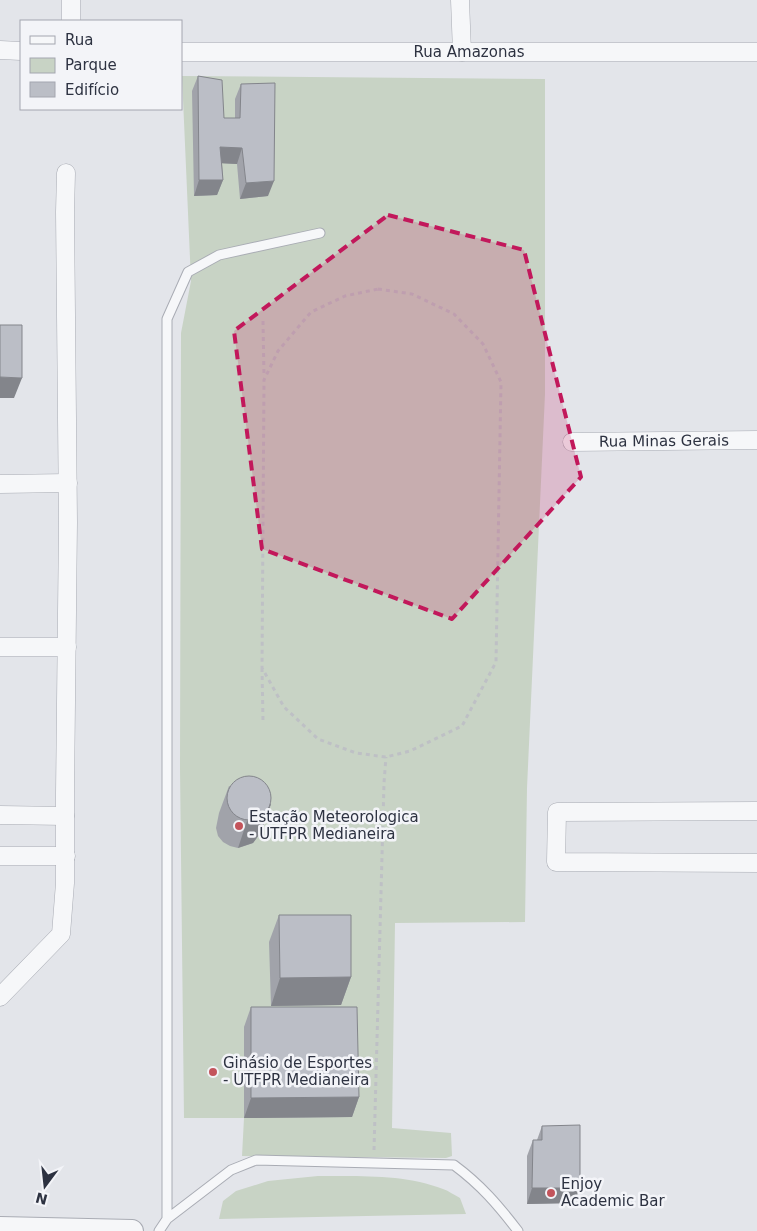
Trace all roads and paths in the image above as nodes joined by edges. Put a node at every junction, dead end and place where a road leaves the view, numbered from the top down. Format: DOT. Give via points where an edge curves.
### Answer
graph roads {
  1 [pos="71,0"];
  2 [pos="460,0"];
  3 [pos="71,20"];
  4 [pos="0,50"];
  5 [pos="20,51"];
  6 [pos="182,52"];
  7 [pos="462,52"];
  8 [pos="757,52"];
  9 [pos="66,174"];
  10 [pos="320,233"];
  11 [pos="264,321"];
  12 [pos="264,380"];
  13 [pos="757,440"];
  14 [pos="572,442"];
  15 [pos="68,483"];
  16 [pos="0,484"];
  17 [pos="67,647"];
  18 [pos="0,648"];
  19 [pos="262,668"];
  20 [pos="263,720"];
  21 [pos="386,757"];
  22 [pos="757,811"];
  23 [pos="0,816"];
  24 [pos="65,816"];
  25 [pos="0,856"];
  26 [pos="66,856"];
  27 [pos="757,863"];
  28 [pos="0,996"];
  29 [pos="374,1163"];
  30 [pos="167,1219"];
  31 [pos="0,1228"];
  32 [pos="132,1231"];
  33 [pos="159,1231"];
  34 [pos="518,1231"];
  1 -- 3 [label="street"];
  2 -- 7 [label="street"];
  4 -- 5 [label="street"];
  6 -- 7 [label="street, Rua Amazonas"];
  7 -- 8 [label="street, Rua Amazonas"];
  9 -- 15 [label="street"];
  10 -- 30 [label="lane" via="219,255 188,272 167,319"];
  11 -- 12 [label="path"];
  12 -- 19 [label="path"];
  12 -- 21 [label="path" via="278,351 311,312 345,296 378,289 412,294 454,314 484,344 501,382 496,662 462,726 410,751"];
  13 -- 14 [label="street, Rua Minas Gerais"];
  15 -- 16 [label="street"];
  15 -- 17 [label="street"];
  17 -- 18 [label="street"];
  17 -- 24 [label="street"];
  19 -- 20 [label="path"];
  19 -- 21 [label="path" via="284,707 318,739 356,753"];
  21 -- 29 [label="path"];
  22 -- 27 [label="street" via="557,812 556,862"];
  23 -- 24 [label="street"];
  24 -- 26 [label="street"];
  25 -- 26 [label="street"];
  26 -- 28 [label="street" via="61,934"];
  29 -- 30 [label="lane" via="256,1160 231,1170"];
  29 -- 34 [label="lane" via="454,1165 495,1201"];
  30 -- 33 [label="lane"];
  31 -- 32 [label="street"];
}
